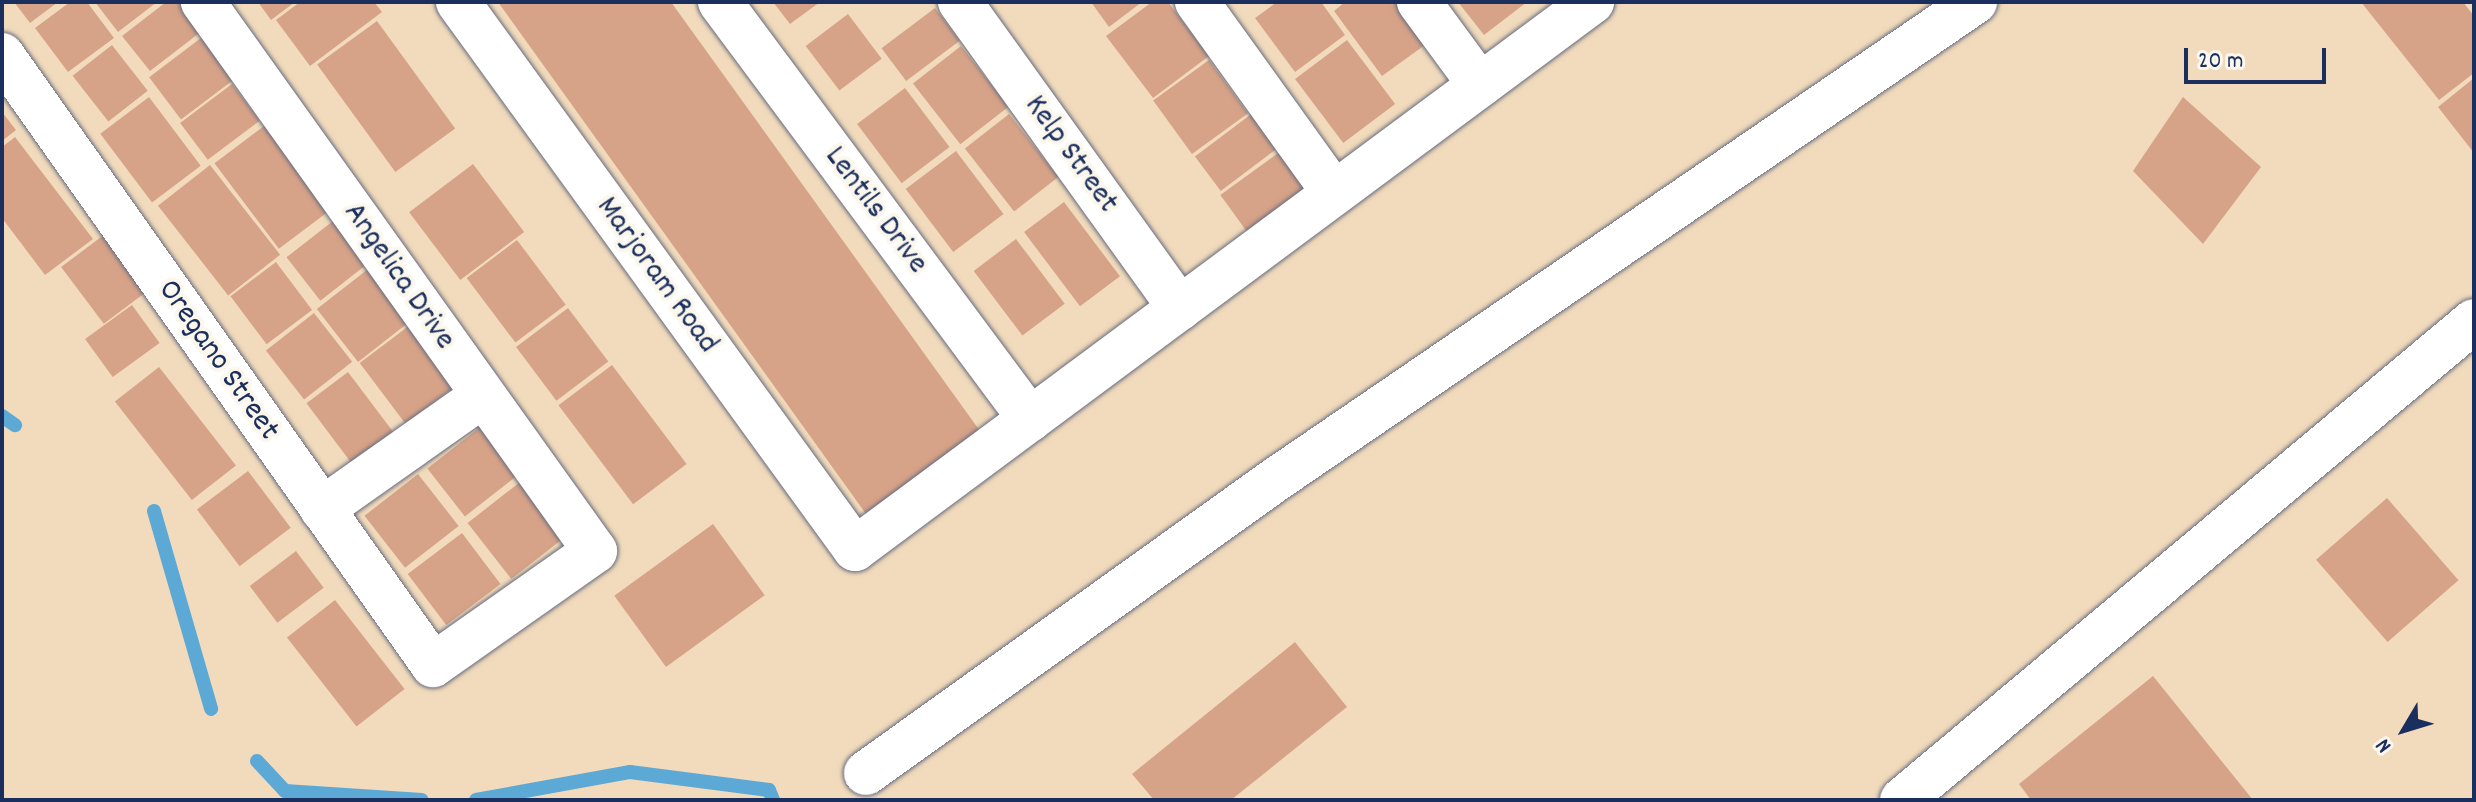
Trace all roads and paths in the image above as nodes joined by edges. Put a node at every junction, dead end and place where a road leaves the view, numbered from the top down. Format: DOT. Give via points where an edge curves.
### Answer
graph roads {
  1 [pos="203,2"];
  2 [pos="458,2"];
  3 [pos="720,2"];
  4 [pos="960,2"];
  5 [pos="1197,2"];
  6 [pos="1419,2"];
  7 [pos="1592,2"];
  8 [pos="1975,2"];
  9 [pos="2,55"];
  10 [pos="1480,85"];
  11 [pos="1334,193"];
  12 [pos="1180,308"];
  13 [pos="2474,321"];
  14 [pos="482,396"];
  15 [pos="1030,419"];
  16 [pos="322,509"];
  17 [pos="433,665"];
  18 [pos="866,773"];
  19 [pos="1902,800"];
  1 -- 14 [label="street, Angelica Drive"];
  2 -- 15 [label="street, Marjoram Road" via="855,549"];
  3 -- 15 [label="street, Lentils Drive"];
  4 -- 12 [label="street, Kelp Street"];
  5 -- 11 [label="street"];
  6 -- 10 [label="street"];
  7 -- 10 [label="street"];
  8 -- 18 [label="street" via="1275,480"];
  9 -- 16 [label="street, Oregano Street"];
  10 -- 11 [label="street"];
  11 -- 12 [label="street"];
  12 -- 15 [label="street"];
  13 -- 19 [label="street"];
  14 -- 16 [label="street"];
  14 -- 17 [label="street, Angelica Drive" via="595,551"];
  16 -- 17 [label="street, Oregano Street"];
}
